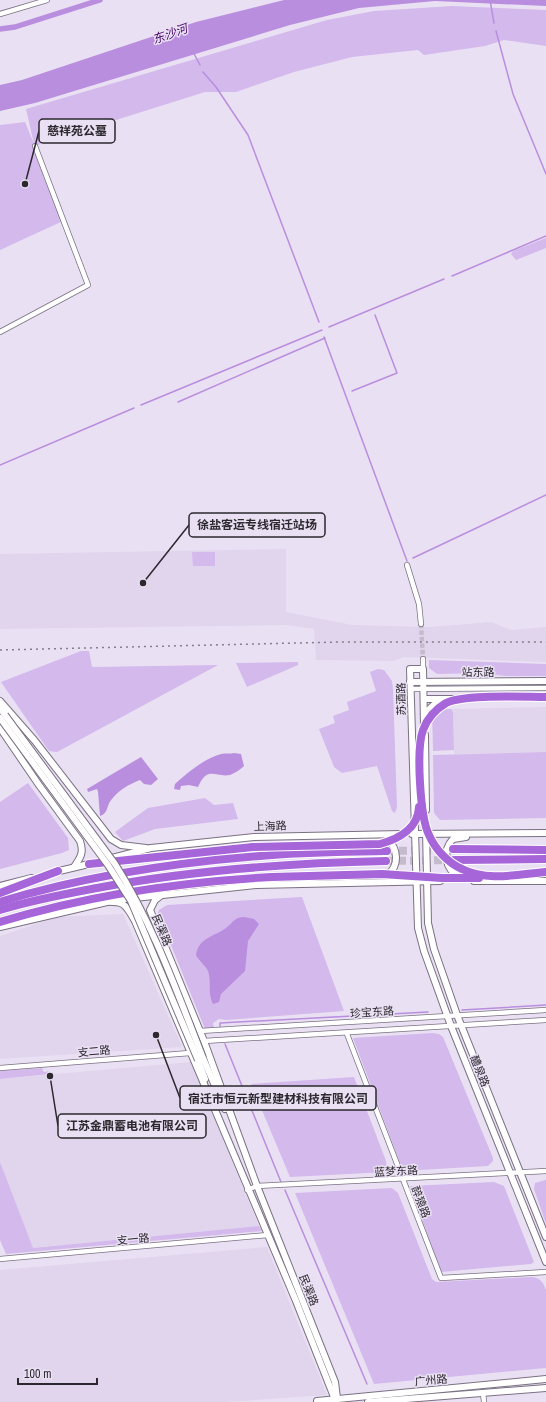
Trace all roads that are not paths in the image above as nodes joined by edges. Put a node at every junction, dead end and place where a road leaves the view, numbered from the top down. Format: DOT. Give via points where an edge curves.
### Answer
graph roads {
  1 [pos="47,0"];
  2 [pos="0,14"];
  3 [pos="35,146"];
  4 [pos="0,332"];
  5 [pos="407,565"];
  6 [pos="421,624"];
  7 [pos="423,659"];
  8 [pos="423,669"];
  9 [pos="546,681"];
  10 [pos="410,682"];
  11 [pos="424,685"];
  12 [pos="546,688"];
  13 [pos="410,689"];
  14 [pos="546,697"];
  15 [pos="424,699"];
  16 [pos="441,699"];
  17 [pos="0,701"];
  18 [pos="0,708"];
  19 [pos="424,714"];
  20 [pos="2,717"];
  21 [pos="0,728"];
  22 [pos="420,766"];
  23 [pos="522,833"];
  24 [pos="546,833"];
  25 [pos="414,834"];
  26 [pos="426,834"];
  27 [pos="340,835"];
  28 [pos="151,848"];
  29 [pos="453,849"];
  30 [pos="546,850"];
  31 [pos="387,851"];
  32 [pos="546,859"];
  33 [pos="454,860"];
  34 [pos="386,861"];
  35 [pos="89,864"];
  36 [pos="74,867"];
  37 [pos="58,871"];
  38 [pos="546,872"];
  39 [pos="501,876"];
  40 [pos="415,881"];
  41 [pos="428,881"];
  42 [pos="521,881"];
  43 [pos="546,881"];
  44 [pos="344,883"];
  45 [pos="0,886"];
  46 [pos="0,893"];
  47 [pos="164,894"];
  48 [pos="0,902"];
  49 [pos="103,902"];
  50 [pos="0,910"];
  51 [pos="0,922"];
  52 [pos="0,927"];
  53 [pos="546,1010"];
  54 [pos="457,1015"];
  55 [pos="448,1016"];
  56 [pos="546,1020"];
  57 [pos="462,1025"];
  58 [pos="451,1026"];
  59 [pos="200,1031"];
  60 [pos="347,1034"];
  61 [pos="204,1041"];
  62 [pos="190,1053"];
  63 [pos="201,1059"];
  64 [pos="0,1068"];
  65 [pos="546,1171"];
  66 [pos="520,1172"];
  67 [pos="511,1173"];
  68 [pos="403,1179"];
  69 [pos="257,1186"];
  70 [pos="247,1190"];
  71 [pos="268,1235"];
  72 [pos="546,1237"];
  73 [pos="0,1260"];
  74 [pos="546,1262"];
  75 [pos="546,1272"];
  76 [pos="546,1379"];
  77 [pos="546,1388"];
  78 [pos="483,1393"];
  79 [pos="336,1400"];
  80 [pos="310,1402"];
  81 [pos="320,1402"];
  82 [pos="368,1402"];
  83 [pos="484,1402"];
  1 -- 2 [label="street"];
  3 -- 4 [label="street" via="88,285"];
  5 -- 6 [label="street" via="419,604"];
  7 -- 8 [label="street"];
  8 -- 10 [label="main road, 苏酒路" via="410,669"];
  8 -- 11 [label="main road, 苏酒路"];
  9 -- 11 [label="main road, 站东路"];
  10 -- 11 [label="main road, 站东路"];
  10 -- 13 [label="main road, 苏酒路"];
  11 -- 12 [label="street"];
  11 -- 13 [label="street"];
  11 -- 15 [label="main road, 苏酒路"];
  13 -- 25 [label="main road, 苏酒路"];
  14 -- 16 [label="main road"];
  14 -- 22 [label="highway, bridge" via="462,698 448,702 426,722 422,732"];
  15 -- 16 [label="main road"];
  15 -- 19 [label="main road, 苏酒路"];
  16 -- 19 [label="main road"];
  17 -- 28 [label="main road" via="35,741 111,839 121,845"];
  18 -- 20 [label="main road, 民渠路"];
  19 -- 26 [label="main road, 苏酒路"];
  20 -- 63 [label="main road, 民渠路, bridge" via="108,865 130,901"];
  21 -- 36 [label="main road" via="80,841 83,849"];
  22 -- 35 [label="highway, bridge" via="418,817 399,837 380,844 253,847"];
  22 -- 39 [label="highway, bridge" via="423,816 429,836 438,849 450,862 467,872"];
  23 -- 24 [label="main road, 上海路"];
  23 -- 26 [label="main road, 上海路"];
  23 -- 42 [label="main road" via="457,838 451,841 447,854 449,867 460,876"];
  25 -- 26 [label="main road, 上海路"];
  25 -- 27 [label="main road, 上海路"];
  25 -- 40 [label="main road, 苏酒路"];
  26 -- 41 [label="main road, 苏酒路"];
  27 -- 28 [label="main road, 上海路" via="254,837"];
  27 -- 44 [label="main road" via="385,838 392,843 396,857 394,868 384,876"];
  28 -- 35 [label="main road, 上海路"];
  29 -- 30 [label="highway"];
  31 -- 48 [label="highway" via="260,856 173,864 55,887"];
  32 -- 33 [label="highway"];
  34 -- 50 [label="highway" via="279,866 174,875 61,895"];
  35 -- 36 [label="main road, 上海路"];
  36 -- 37 [label="main road, 上海路"];
  37 -- 45 [label="main road, 上海路"];
  37 -- 46 [label="highway"];
  38 -- 39 [label="highway, bridge"];
  39 -- 51 [label="highway, bridge" via="466,879 340,874 187,884 122,893"];
  40 -- 41 [label="main road"];
  40 -- 44 [label="main road"];
  40 -- 55 [label="main road, 醴泉路" via="418,928"];
  41 -- 42 [label="main road"];
  41 -- 54 [label="main road, 醴泉路" via="428,923 434,949"];
  42 -- 43 [label="main road"];
  44 -- 47 [label="main road" via="256,885"];
  47 -- 49 [label="main road"];
  47 -- 59 [label="main road, 民渠路" via="155,900 150,910"];
  49 -- 52 [label="main road"];
  49 -- 62 [label="main road, 民渠路" via="121,902 129,911"];
  53 -- 54 [label="street, 珍宝东路"];
  54 -- 55 [label="street, 珍宝东路"];
  54 -- 57 [label="main road, 醴泉路"];
  55 -- 58 [label="main road, 醴泉路"];
  55 -- 59 [label="street, 珍宝东路"];
  56 -- 57 [label="street, 珍宝东路"];
  57 -- 58 [label="street, 珍宝东路"];
  57 -- 66 [label="main road, 醴泉路"];
  58 -- 60 [label="street, 珍宝东路"];
  58 -- 67 [label="main road, 醴泉路"];
  59 -- 61 [label="main road, 民渠路"];
  60 -- 61 [label="street, 珍宝东路"];
  60 -- 68 [label="street, 醉猿路"];
  61 -- 69 [label="main road, 民渠路"];
  62 -- 64 [label="street, 支二路"];
  62 -- 70 [label="main road, 民渠路"];
  63 -- 69 [label="main road, 民渠路"];
  63 -- 70 [label="main road, 民渠路"];
  65 -- 66 [label="street, 蓝梦东路"];
  66 -- 67 [label="street, 蓝梦东路"];
  66 -- 72 [label="main road, 醴泉路"];
  67 -- 68 [label="street, 蓝梦东路"];
  67 -- 74 [label="main road, 醴泉路"];
  68 -- 69 [label="street, 蓝梦东路"];
  68 -- 75 [label="street, 醉猿路" via="441,1278"];
  69 -- 70 [label="street, 蓝梦东路"];
  69 -- 79 [label="main road, 民渠路" via="335,1382"];
  70 -- 71 [label="main road, 民渠路"];
  71 -- 73 [label="street, 支一路"];
  71 -- 79 [label="main road, 民渠路"];
  76 -- 79 [label="main road, 广州路"];
  77 -- 78 [label="main road, 广州路"];
  78 -- 82 [label="main road, 广州路"];
  78 -- 83 [label="street"];
  79 -- 81 [label="main road, 广州路"];
  80 -- 81 [label="main road, 广州路"];
}
